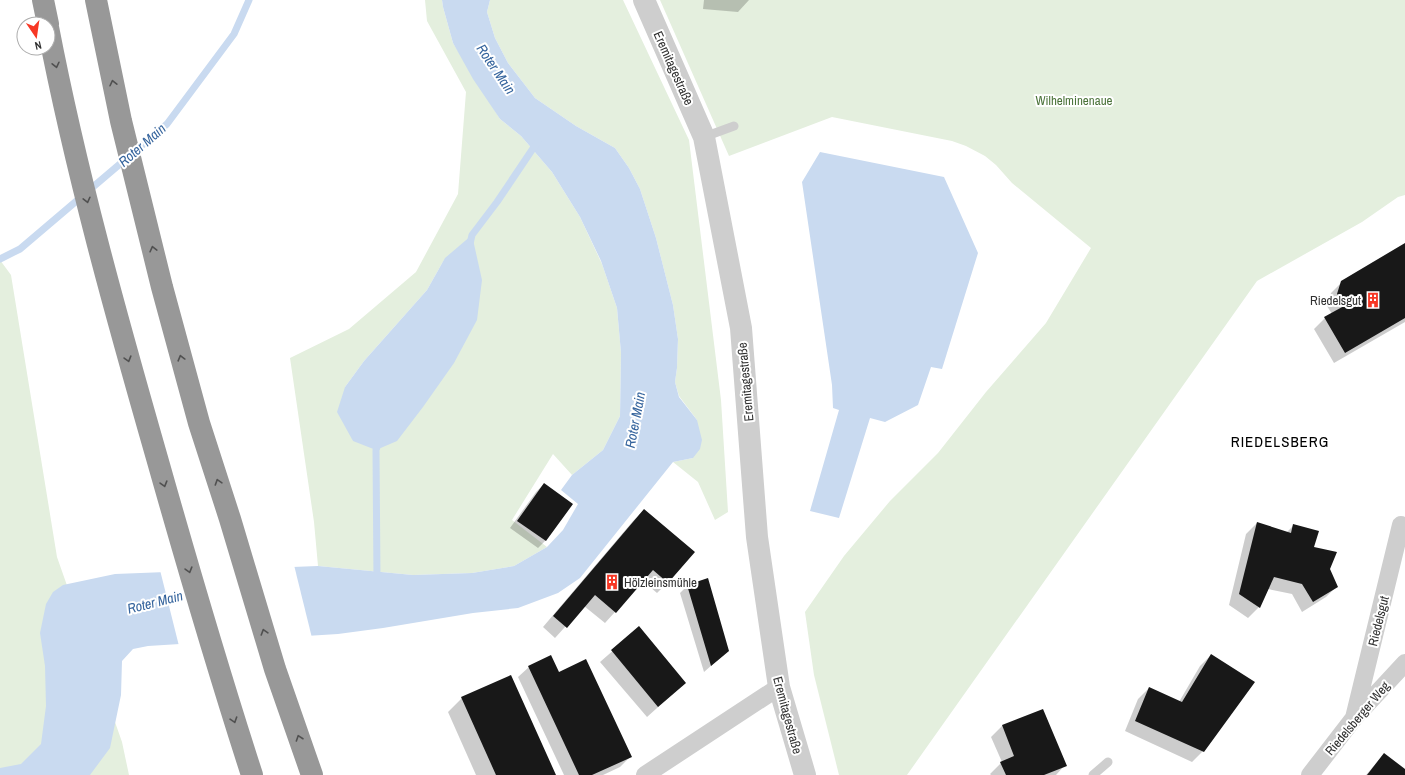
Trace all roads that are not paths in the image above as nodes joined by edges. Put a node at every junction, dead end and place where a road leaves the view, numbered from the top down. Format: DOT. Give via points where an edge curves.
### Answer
graph roads {
  1 [pos="43,0"];
  2 [pos="96,0"];
  3 [pos="644,0"];
  4 [pos="46,16"];
  5 [pos="55,56"];
  6 [pos="734,126"];
  7 [pos="704,137"];
  8 [pos="1401,525"];
  9 [pos="1405,663"];
  10 [pos="779,687"];
  11 [pos="1354,718"];
  12 [pos="1108,762"];
  13 [pos="252,775"];
  14 [pos="312,775"];
  15 [pos="645,775"];
  16 [pos="805,775"];
  17 [pos="1093,775"];
  18 [pos="1310,775"];
  1 -- 4 [label="highway"];
  14 -- 2 [label="highway, one-way" via="275,669 199,423 121,121"];
  3 -- 7 [label="street, Eremitagestraße"];
  5 -- 13 [label="highway, one-way" via="117,322 222,683"];
  6 -- 7 [label="lane"];
  7 -- 10 [label="street, Eremitagestraße" via="741,328 757,537"];
  8 -- 11 [label="street, Riedelsgut"];
  9 -- 11 [label="street, Riedelsberger Weg"];
  10 -- 15 [label="street"];
  10 -- 16 [label="street, Eremitagestraße"];
  11 -- 18 [label="street, Riedelsberger Weg"];
  12 -- 17 [label="lane"];
}
